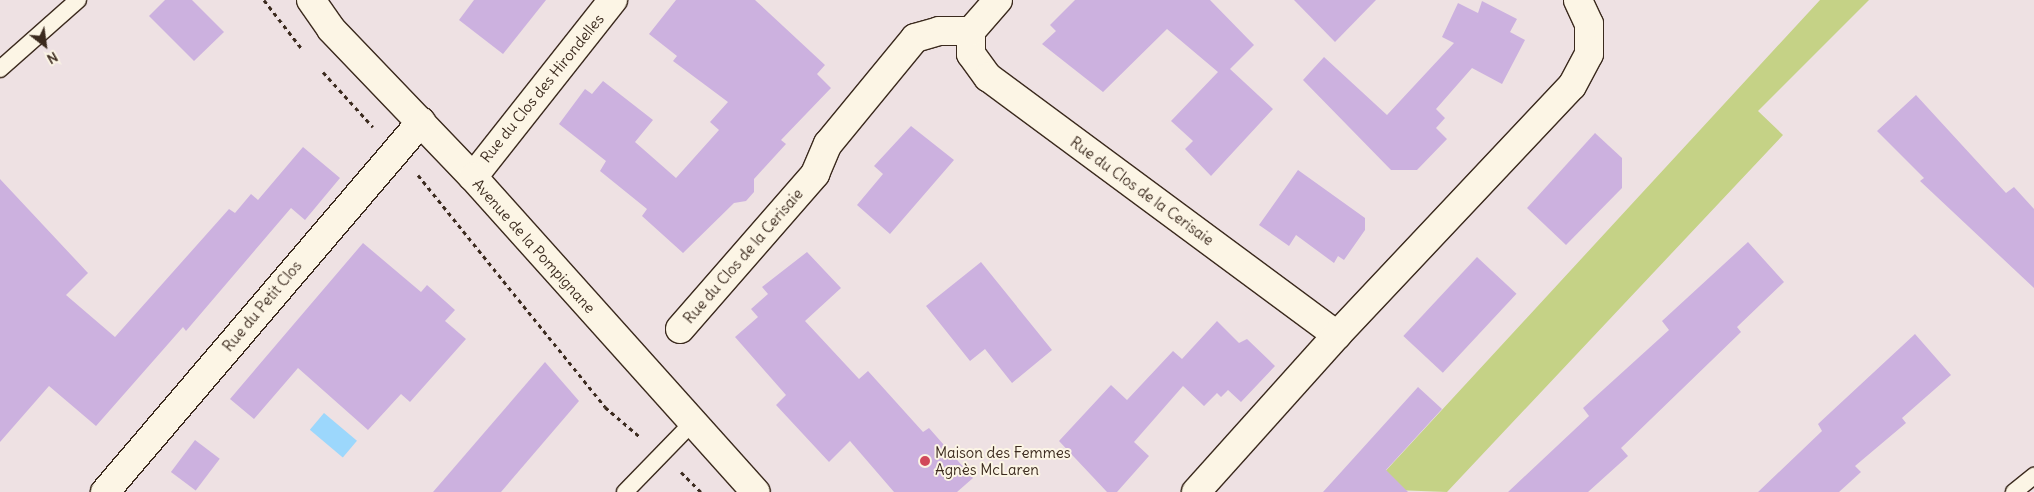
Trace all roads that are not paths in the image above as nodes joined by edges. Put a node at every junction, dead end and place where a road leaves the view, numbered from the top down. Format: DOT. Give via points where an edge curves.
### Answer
graph roads {
  1 [pos="78,0"];
  2 [pos="311,0"];
  3 [pos="613,0"];
  4 [pos="998,0"];
  5 [pos="1578,0"];
  6 [pos="971,31"];
  7 [pos="0,69"];
  8 [pos="421,122"];
  9 [pos="473,177"];
  10 [pos="680,329"];
  11 [pos="1337,335"];
  12 [pos="693,422"];
  13 [pos="2034,476"];
  14 [pos="105,492"];
  15 [pos="626,492"];
  16 [pos="756,492"];
  17 [pos="1196,492"];
  18 [pos="2014,492"];
  1 -- 7 [label="lane"];
  2 -- 8 [label="street, Avenue de la Pompignane" via="331,29"];
  3 -- 9 [label="street, Rue du Clos des Hirondelles"];
  4 -- 6 [label="street"];
  5 -- 11 [label="street" via="1589,24 1589,54 1572,86"];
  6 -- 10 [label="street, Rue du Clos de la Cerisaie" via="939,31 914,38 828,144 815,174"];
  6 -- 11 [label="street, Rue du Clos de la Cerisaie" via="971,54 988,77"];
  8 -- 9 [label="street, Avenue de la Pompignane"];
  8 -- 14 [label="street, Rue du Petit Clos"];
  9 -- 12 [label="street, Avenue de la Pompignane"];
  11 -- 17 [label="street"];
  12 -- 15 [label="lane"];
  12 -- 16 [label="street, Avenue de la Pompignane"];
  13 -- 18 [label="lane"];
}
